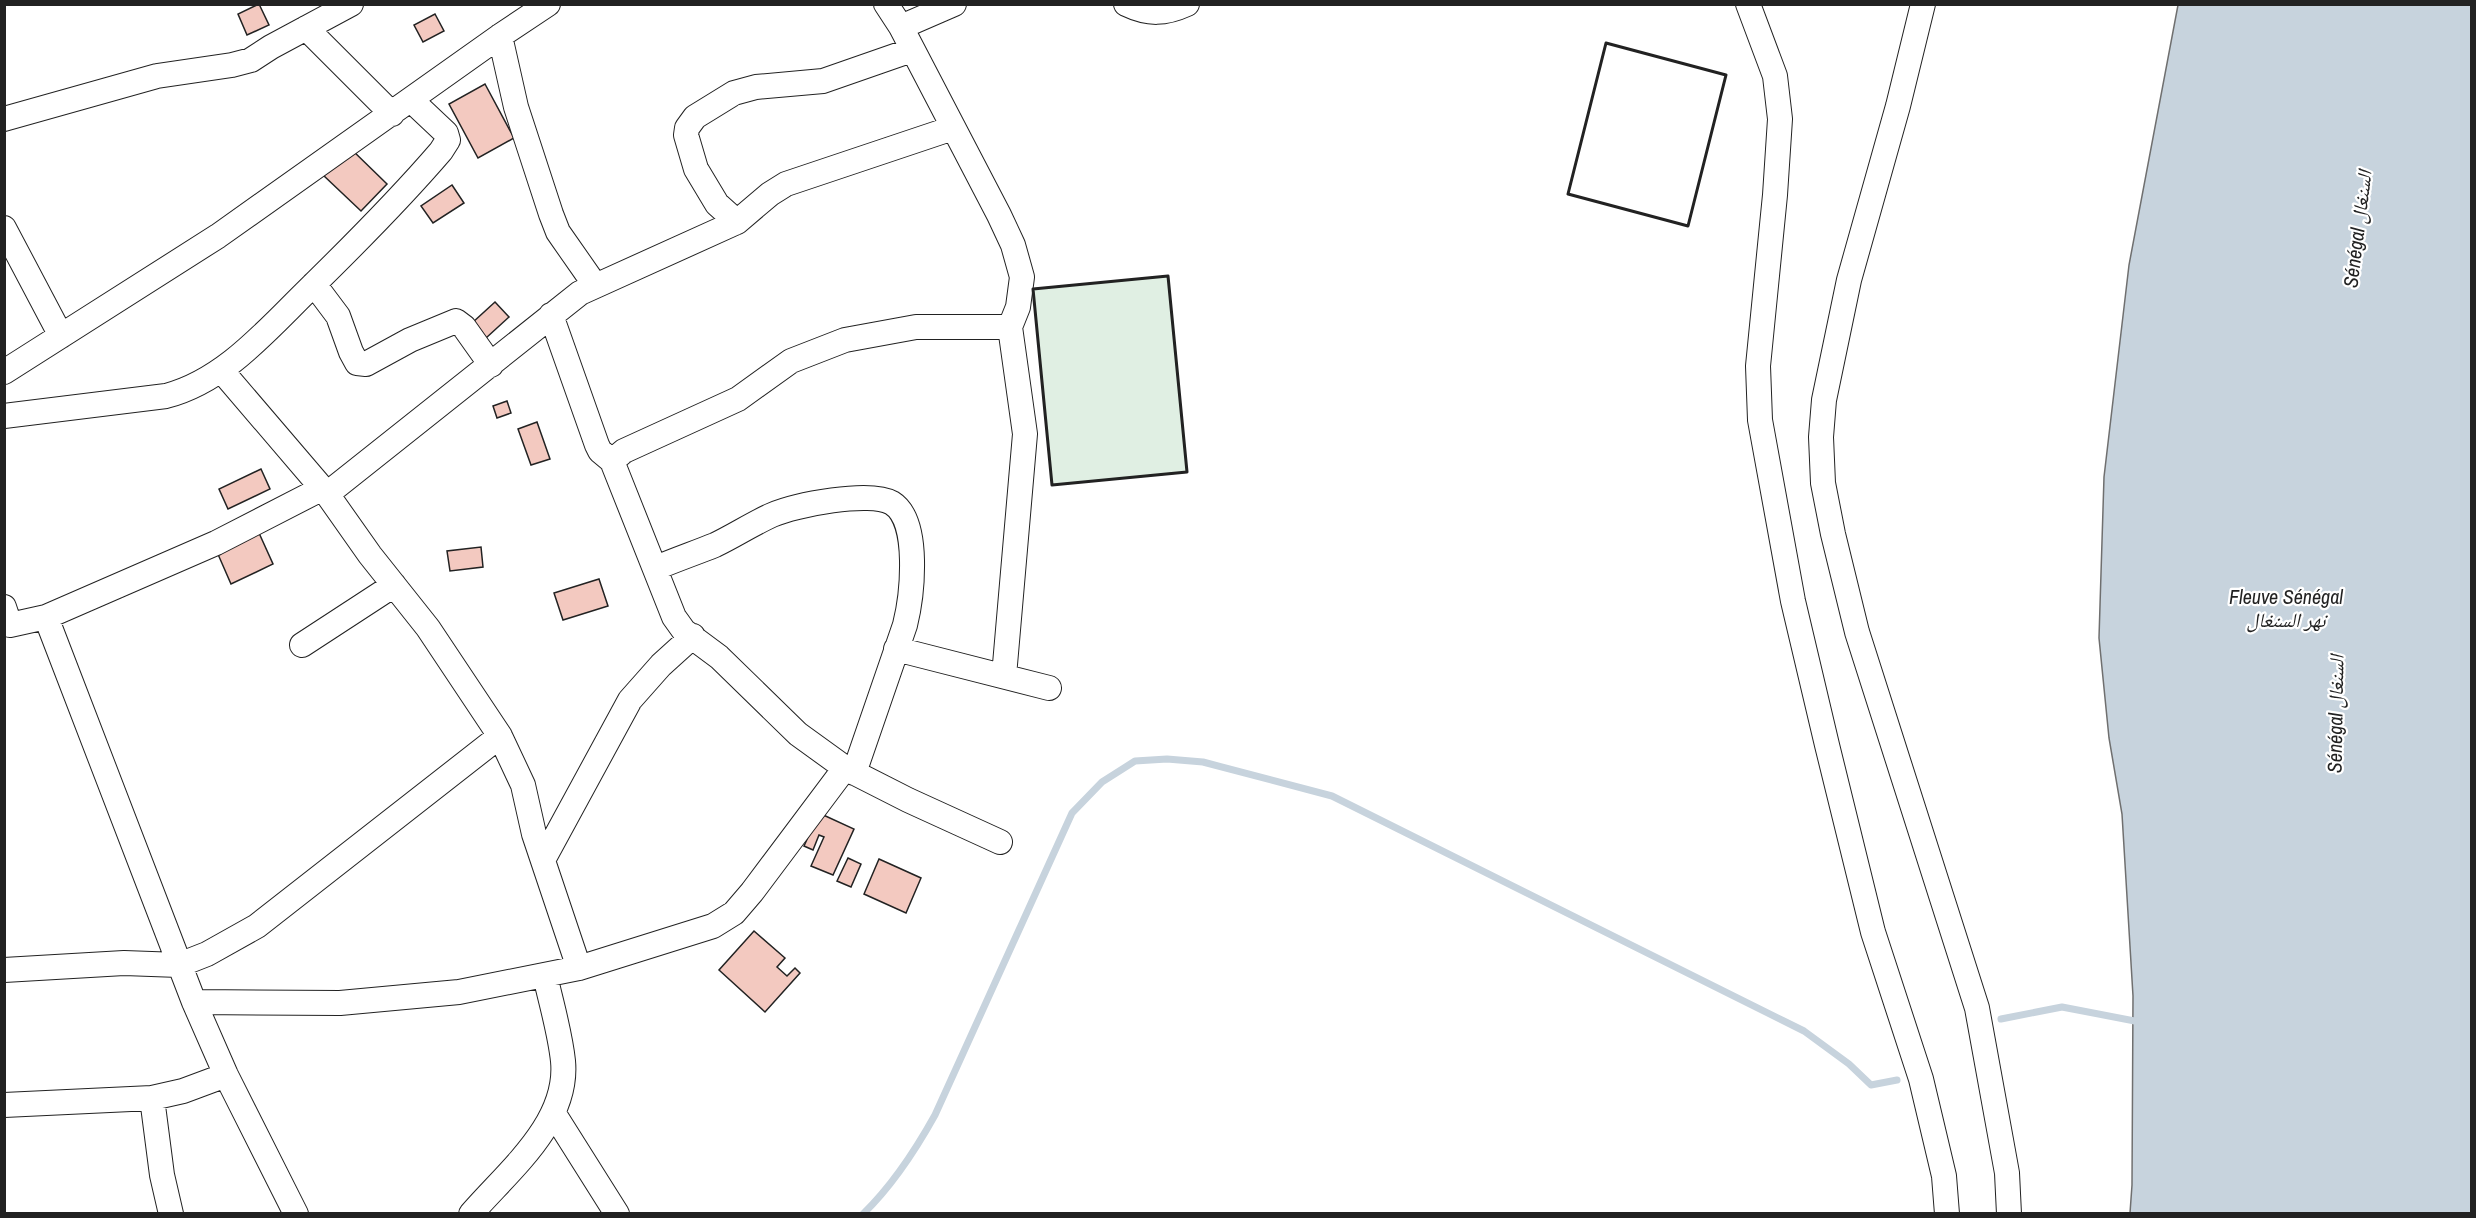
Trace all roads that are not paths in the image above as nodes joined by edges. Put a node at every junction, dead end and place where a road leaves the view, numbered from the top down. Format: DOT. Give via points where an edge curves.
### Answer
graph roads {
  1 [pos="351,4"];
  2 [pos="886,4"];
  3 [pos="954,4"];
  4 [pos="1126,4"];
  5 [pos="1187,4"];
  6 [pos="1748,4"];
  7 [pos="1923,4"];
  8 [pos="534,9"];
  9 [pos="901,27"];
  10 [pos="306,28"];
  11 [pos="501,36"];
  12 [pos="912,50"];
  13 [pos="401,107"];
  14 [pos="4,119"];
  15 [pos="953,128"];
  16 [pos="737,222"];
  17 [pos="4,228"];
  18 [pos="314,284"];
  19 [pos="595,285"];
  20 [pos="551,315"];
  21 [pos="1010,327"];
  22 [pos="61,336"];
  23 [pos="491,366"];
  24 [pos="221,370"];
  25 [pos="4,372"];
  26 [pos="4,416"];
  27 [pos="612,461"];
  28 [pos="324,491"];
  29 [pos="656,568"];
  30 [pos="394,585"];
  31 [pos="46,617"];
  32 [pos="6,619"];
  33 [pos="693,636"];
  34 [pos="302,645"];
  35 [pos="896,649"];
  36 [pos="1004,676"];
  37 [pos="1049,688"];
  38 [pos="500,736"];
  39 [pos="849,771"];
  40 [pos="1000,842"];
  41 [pos="543,860"];
  42 [pos="179,965"];
  43 [pos="579,968"];
  44 [pos="4,970"];
  45 [pos="545,975"];
  46 [pos="194,1002"];
  47 [pos="226,1075"];
  48 [pos="152,1098"];
  49 [pos="4,1105"];
  50 [pos="554,1114"];
  51 [pos="171,1214"];
  52 [pos="296,1214"];
  53 [pos="471,1214"];
  54 [pos="617,1214"];
  55 [pos="1947,1214"];
  56 [pos="2009,1214"];
  1 -- 10 [label="street"];
  2 -- 9 [label="street"];
  3 -- 9 [label="street"];
  4 -- 5 [label="street" via="1138,10 1167,13"];
  6 -- 55 [label="street" via="1775,76 1780,119 1758,366 1763,442 1824,734 1873,932 1921,1079 1944,1176"];
  7 -- 56 [label="street" via="1847,291 1824,400 1823,483 1857,632 1977,1008 2007,1173"];
  8 -- 11 [label="street"];
  9 -- 12 [label="street"];
  10 -- 13 [label="street"];
  10 -- 14 [label="street" via="251,60 157,76"];
  11 -- 13 [label="street"];
  11 -- 19 [label="street" via="516,107 550,214"];
  12 -- 15 [label="street"];
  12 -- 16 [label="street" via="824,81 749,88 694,117 686,135 696,169 723,211"];
  13 -- 18 [label="street" via="441,128 448,140 386,213"];
  13 -- 22 [label="street" via="219,236"];
  15 -- 16 [label="street" via="786,184"];
  15 -- 21 [label="street" via="1013,245 1022,277 1018,307"];
  16 -- 19 [label="street"];
  17 -- 22 [label="street"];
  18 -- 23 [label="street" via="338,316 357,363 366,364 456,321"];
  18 -- 24 [label="street"];
  19 -- 20 [label="street"];
  20 -- 23 [label="street"];
  20 -- 27 [label="street" via="597,445"];
  21 -- 27 [label="street" via="916,327 834,344 784,364 738,399 624,451"];
  21 -- 36 [label="street" via="1025,434"];
  22 -- 25 [label="street"];
  23 -- 28 [label="street"];
  24 -- 26 [label="street" via="166,396"];
  24 -- 28 [label="street"];
  27 -- 29 [label="street"];
  28 -- 30 [label="street"];
  28 -- 31 [label="street"];
  29 -- 33 [label="street" via="674,617"];
  29 -- 35 [label="street" via="716,544 774,514 840,498 881,499 893,504 909,530 911,600"];
  30 -- 34 [label="street"];
  30 -- 38 [label="street" via="428,628"];
  31 -- 32 [label="street"];
  31 -- 42 [label="street"];
  33 -- 39 [label="street" via="798,734"];
  33 -- 41 [label="street" via="630,700"];
  35 -- 36 [label="street"];
  35 -- 39 [label="street"];
  36 -- 37 [label="street"];
  38 -- 41 [label="street" via="523,785"];
  38 -- 42 [label="street" via="257,926"];
  39 -- 40 [label="street"];
  39 -- 43 [label="street" via="752,892 723,921"];
  41 -- 43 [label="street"];
  42 -- 44 [label="street" via="124,963"];
  42 -- 46 [label="street"];
  43 -- 45 [label="street"];
  45 -- 46 [label="street" via="419,997 340,1003"];
  45 -- 50 [label="street" via="563,1061"];
  46 -- 47 [label="street"];
  47 -- 48 [label="street"];
  47 -- 52 [label="street"];
  48 -- 49 [label="street"];
  48 -- 51 [label="street"];
  50 -- 53 [label="street" via="543,1132"];
  50 -- 54 [label="street"];
}
